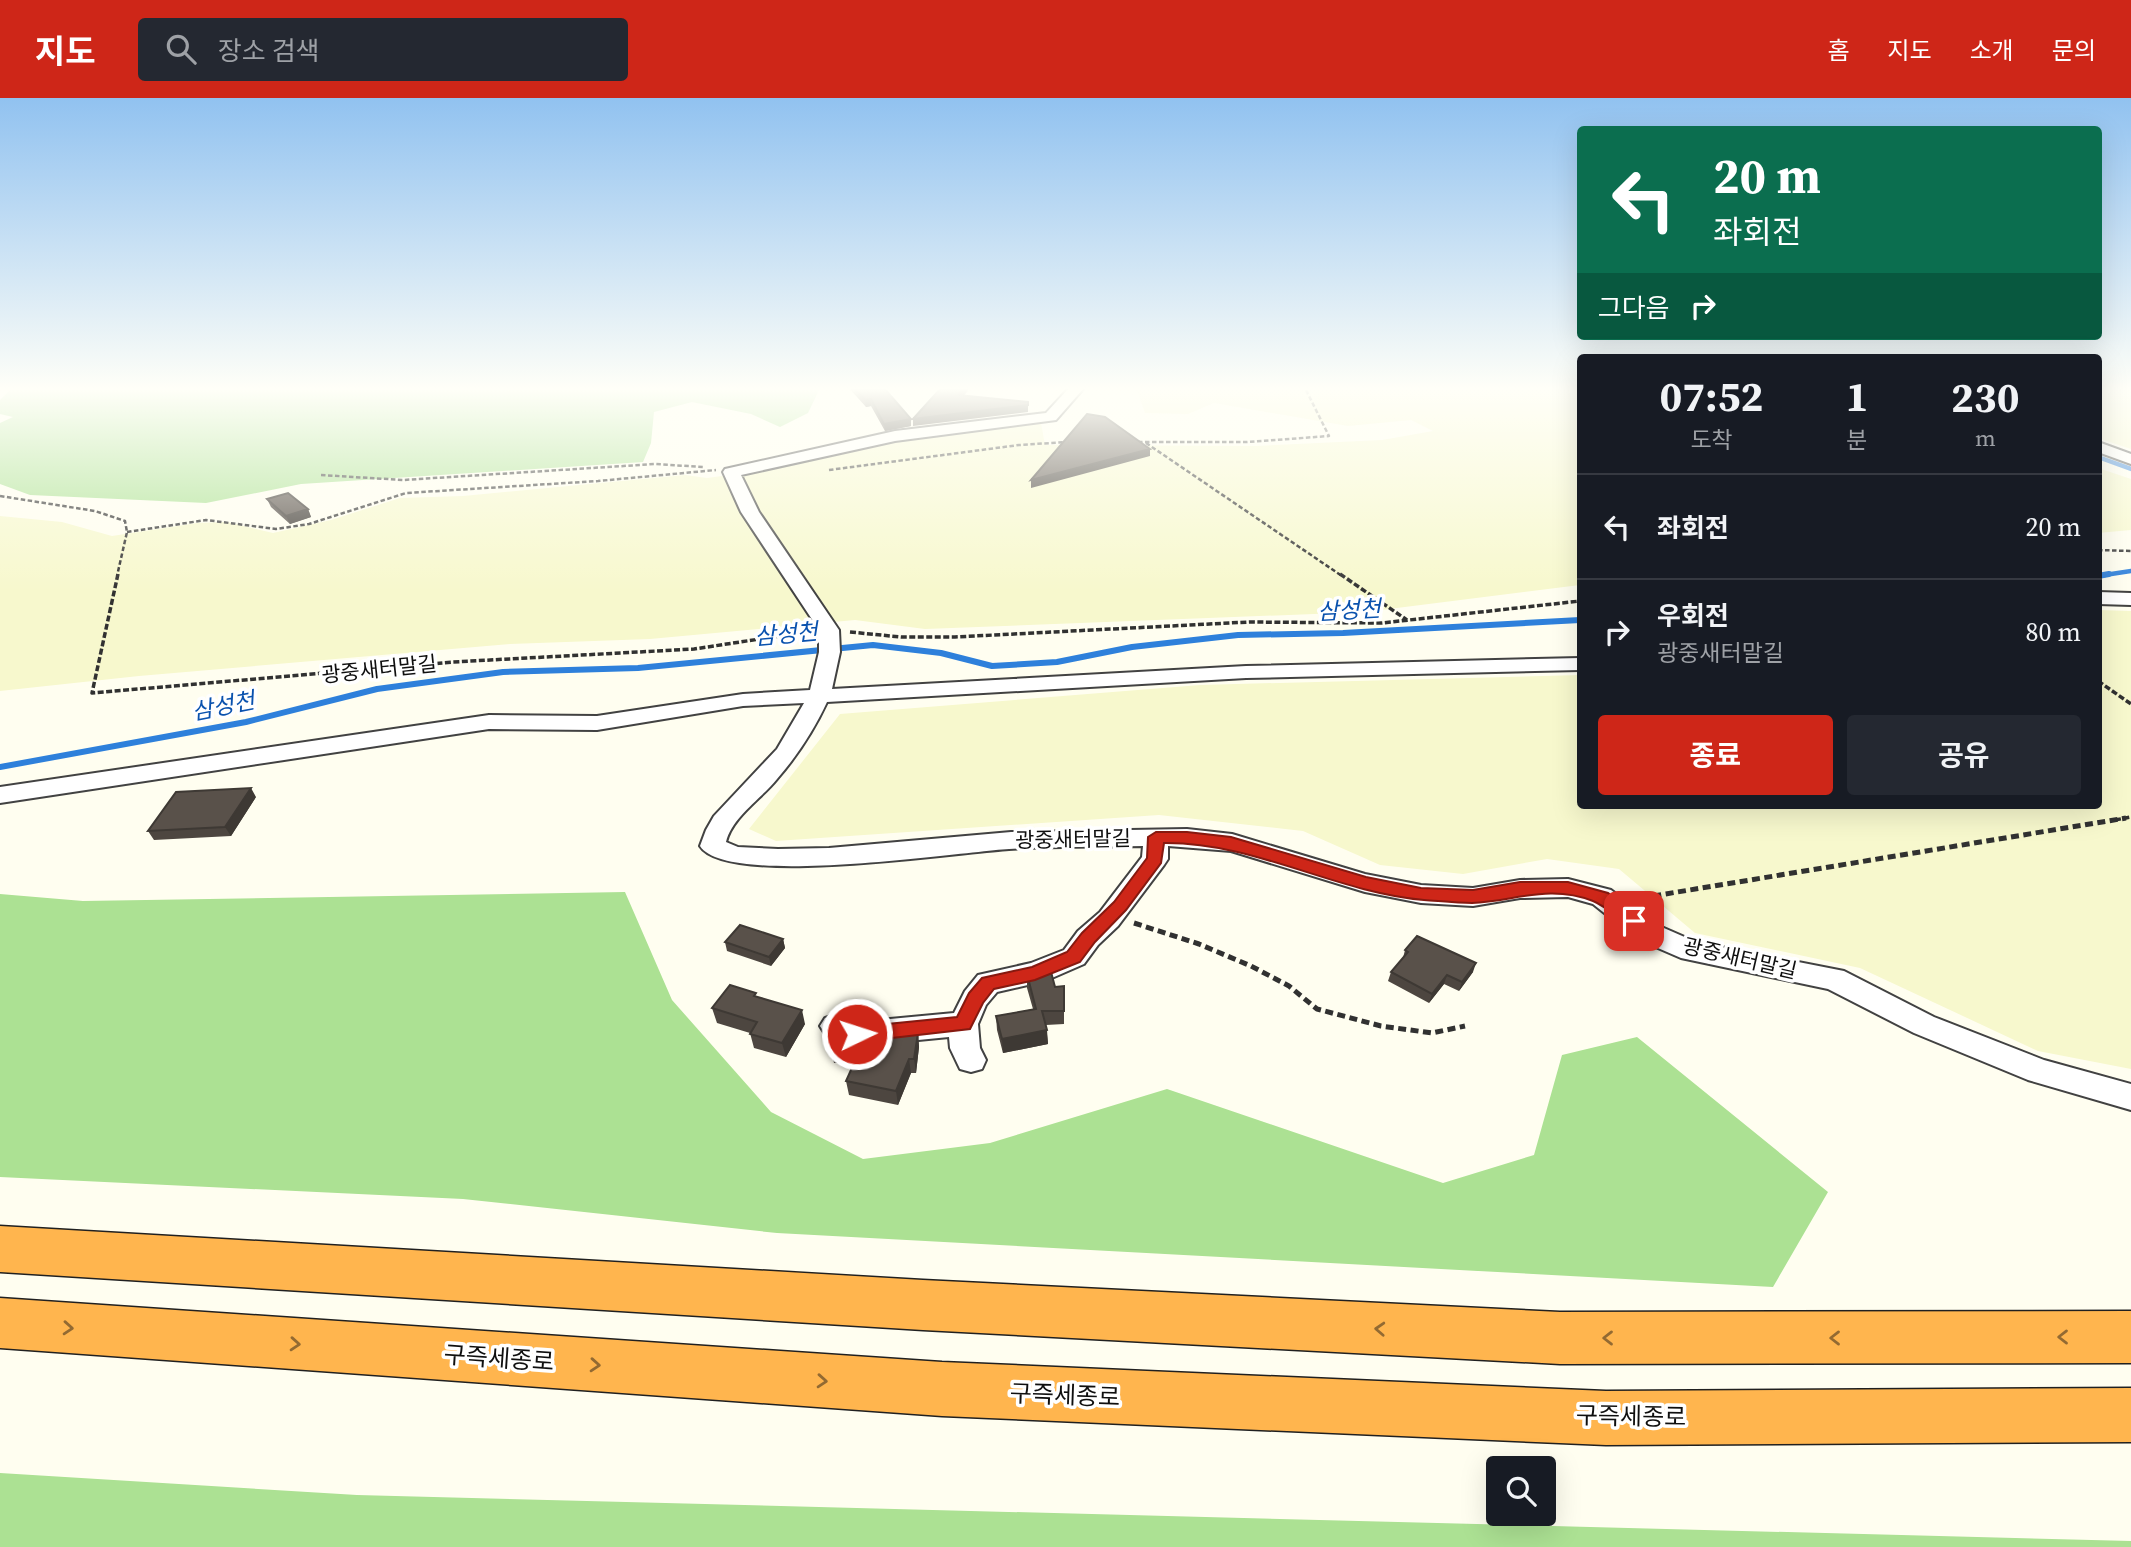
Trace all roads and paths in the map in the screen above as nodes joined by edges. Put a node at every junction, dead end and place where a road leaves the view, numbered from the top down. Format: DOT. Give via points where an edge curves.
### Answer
graph roads {
  1 [pos="799,456"];
  2 [pos="938,456"];
  3 [pos="1164,456"];
  4 [pos="828,470"];
  5 [pos="724,471"];
  6 [pos="321,475"];
  7 [pos="0,496"];
  8 [pos="127,532"];
  9 [pos="2102,550"];
  10 [pos="2131,551"];
  11 [pos="2102,598"];
  12 [pos="2131,599"];
  13 [pos="1577,601"];
  14 [pos="1407,620"];
  15 [pos="829,635"];
  16 [pos="1577,664"];
  17 [pos="2102,684"];
  18 [pos="821,689"];
  19 [pos="2131,704"];
  20 [pos="0,795"];
  21 [pos="2131,817"];
  22 [pos="1156,837"];
  23 [pos="1602,897"];
  24 [pos="1109,919"];
  25 [pos="963,1024"];
  26 [pos="835,1026"];
  27 [pos="1465,1026"];
  28 [pos="971,1060"];
  29 [pos="2131,1097"];
  30 [pos="0,1249"];
  31 [pos="0,1323"];
  32 [pos="2131,1337"];
  33 [pos="2131,1415"];
  1 -- 5 [label="street"];
  2 -- 4 [label="path"];
  3 -- 14 [label="path"];
  5 -- 6 [label="path" via="655,464 403,480"];
  5 -- 8 [label="path" via="407,493 277,529 196,520"];
  5 -- 15 [label="street"];
  7 -- 8 [label="path" via="116,517 125,521"];
  8 -- 15 [label="path, 광중새터말길" via="92,693 453,662 658,652"];
  9 -- 10 [label="path"];
  11 -- 12 [label="street"];
  13 -- 14 [label="path"];
  14 -- 15 [label="path" via="1249,622 955,637"];
  15 -- 18 [label="street"];
  16 -- 18 [label="street" via="1246,672 1050,685"];
  17 -- 19 [label="path"];
  18 -- 20 [label="street" via="597,723 489,722"];
  18 -- 22 [label="street, 광중새터말길" via="794,740 714,834 713,846 736,855 829,857 1011,840"];
  21 -- 23 [label="path" via="1633,899"];
  22 -- 23 [label="street, 광중새터말길" via="1231,843 1365,883 1421,894 1473,897 1520,888 1568,888"];
  22 -- 24 [label="street" via="1155,859"];
  23 -- 29 [label="street, 광중새터말길" via="1647,932 1691,951 1835,979 1924,1025 2039,1071"];
  24 -- 25 [label="street" via="1074,957 1035,973 988,983"];
  24 -- 27 [label="path" via="1141,924 1210,948 1289,986 1317,1009 1381,1026 1432,1033"];
  25 -- 26 [label="street" via="857,1034"];
  25 -- 28 [label="street"];
  32 -- 30 [label="highway, one-way" via="1560,1338"];
  31 -- 33 [label="highway, 구즉세종로, one-way" via="998,1392 1606,1418"];
}
